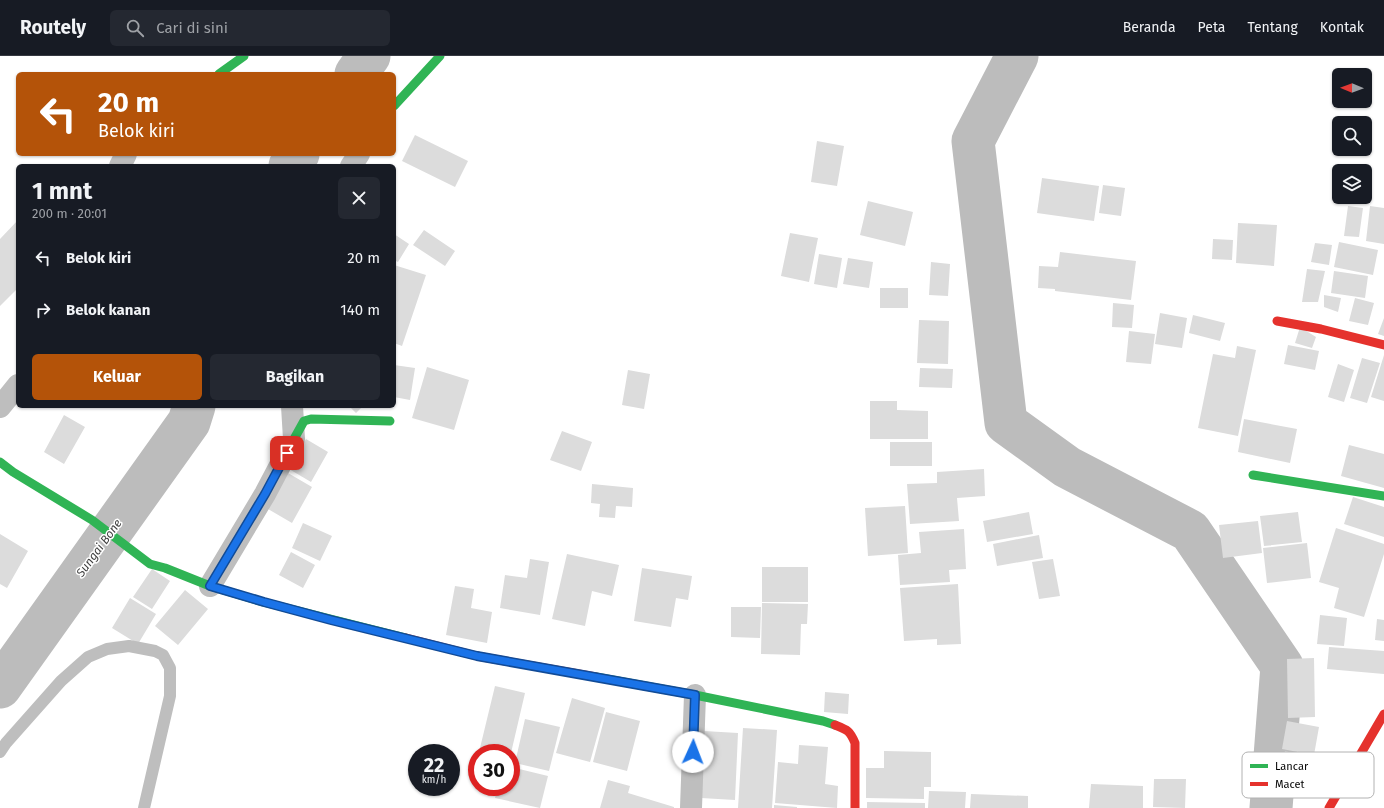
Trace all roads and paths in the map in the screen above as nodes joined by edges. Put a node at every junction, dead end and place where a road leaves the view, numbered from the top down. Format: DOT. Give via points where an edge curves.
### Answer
graph roads {
  1 [pos="244,56"];
  2 [pos="440,56"];
  3 [pos="222,72"];
  4 [pos="396,104"];
  5 [pos="1277,321"];
  6 [pos="1384,345"];
  7 [pos="16,387"];
  8 [pos="0,407"];
  9 [pos="293,409"];
  10 [pos="390,421"];
  11 [pos="294,439"];
  12 [pos="0,462"];
  13 [pos="1253,475"];
  14 [pos="1384,496"];
  15 [pos="210,586"];
  16 [pos="695,695"];
  17 [pos="1384,714"];
  18 [pos="0,752"];
  19 [pos="1361,752"];
  20 [pos="1334,798"];
  21 [pos="144,808"];
  22 [pos="691,808"];
  23 [pos="855,808"];
  24 [pos="1329,808"];
  1 -- 3 [label="street"];
  2 -- 4 [label="street"];
  5 -- 6 [label="street" via="1321,328"];
  7 -- 8 [label="street"];
  9 -- 11 [label="street"];
  10 -- 11 [label="street" via="311,419 304,421"];
  11 -- 15 [label="street" via="265,494"];
  12 -- 15 [label="street" via="92,520 150,564"];
  13 -- 14 [label="street"];
  15 -- 16 [label="street" via="331,620 477,656"];
  16 -- 22 [label="street"];
  16 -- 23 [label="street" via="823,721 846,729 851,733 855,743"];
  17 -- 19 [label="street"];
  18 -- 21 [label="lane" via="61,681 88,658 108,649 129,646 155,651 164,655 170,668 170,696"];
  20 -- 24 [label="street"];
}
